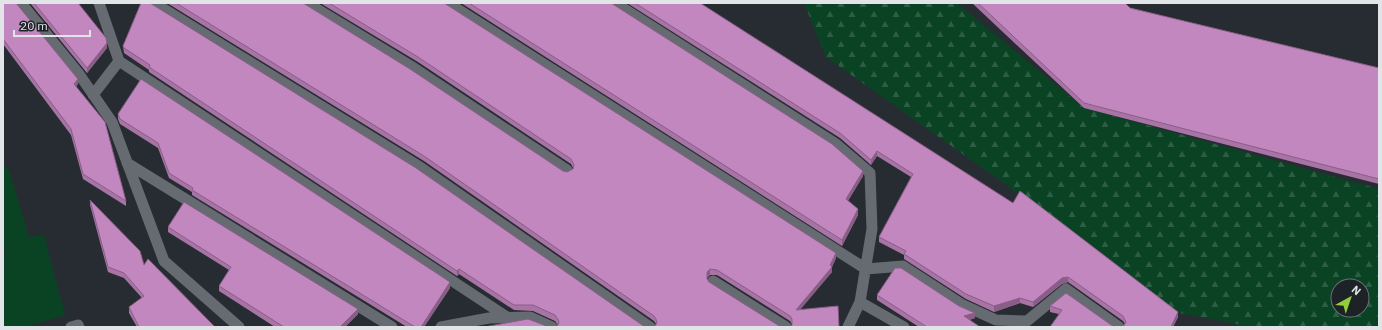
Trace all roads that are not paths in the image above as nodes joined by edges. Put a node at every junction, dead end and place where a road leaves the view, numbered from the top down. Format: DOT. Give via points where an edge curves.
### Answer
graph roads {
  1 [pos="21,3"];
  2 [pos="99,3"];
  3 [pos="154,3"];
  4 [pos="307,3"];
  5 [pos="448,3"];
  6 [pos="615,3"];
  7 [pos="119,61"];
  8 [pos="93,95"];
  9 [pos="127,163"];
  10 [pos="567,170"];
  11 [pos="866,269"];
  12 [pos="713,281"];
  13 [pos="860,302"];
  14 [pos="507,317"];
  15 [pos="71,327"];
  16 [pos="79,327"];
  17 [pos="239,327"];
  18 [pos="392,327"];
  19 [pos="441,327"];
  20 [pos="552,327"];
  21 [pos="650,327"];
  22 [pos="786,327"];
  23 [pos="848,327"];
  24 [pos="904,327"];
  25 [pos="1119,327"];
  1 -- 8 [label="street"];
  2 -- 7 [label="street"];
  3 -- 21 [label="street" via="420,167"];
  4 -- 10 [label="street" via="414,68"];
  5 -- 11 [label="street"];
  6 -- 11 [label="street" via="836,144 870,173 872,229"];
  7 -- 8 [label="street"];
  7 -- 14 [label="street"];
  8 -- 9 [label="street" via="112,122"];
  9 -- 17 [label="street" via="164,261"];
  9 -- 18 [label="street"];
  11 -- 13 [label="street"];
  11 -- 25 [label="street" via="903,266 963,305 996,320 1027,321 1066,290"];
  12 -- 22 [label="street"];
  13 -- 23 [label="street"];
  13 -- 24 [label="street"];
  14 -- 19 [label="street"];
  14 -- 20 [label="street" via="530,317"];
  15 -- 16 [label="street"];
}
